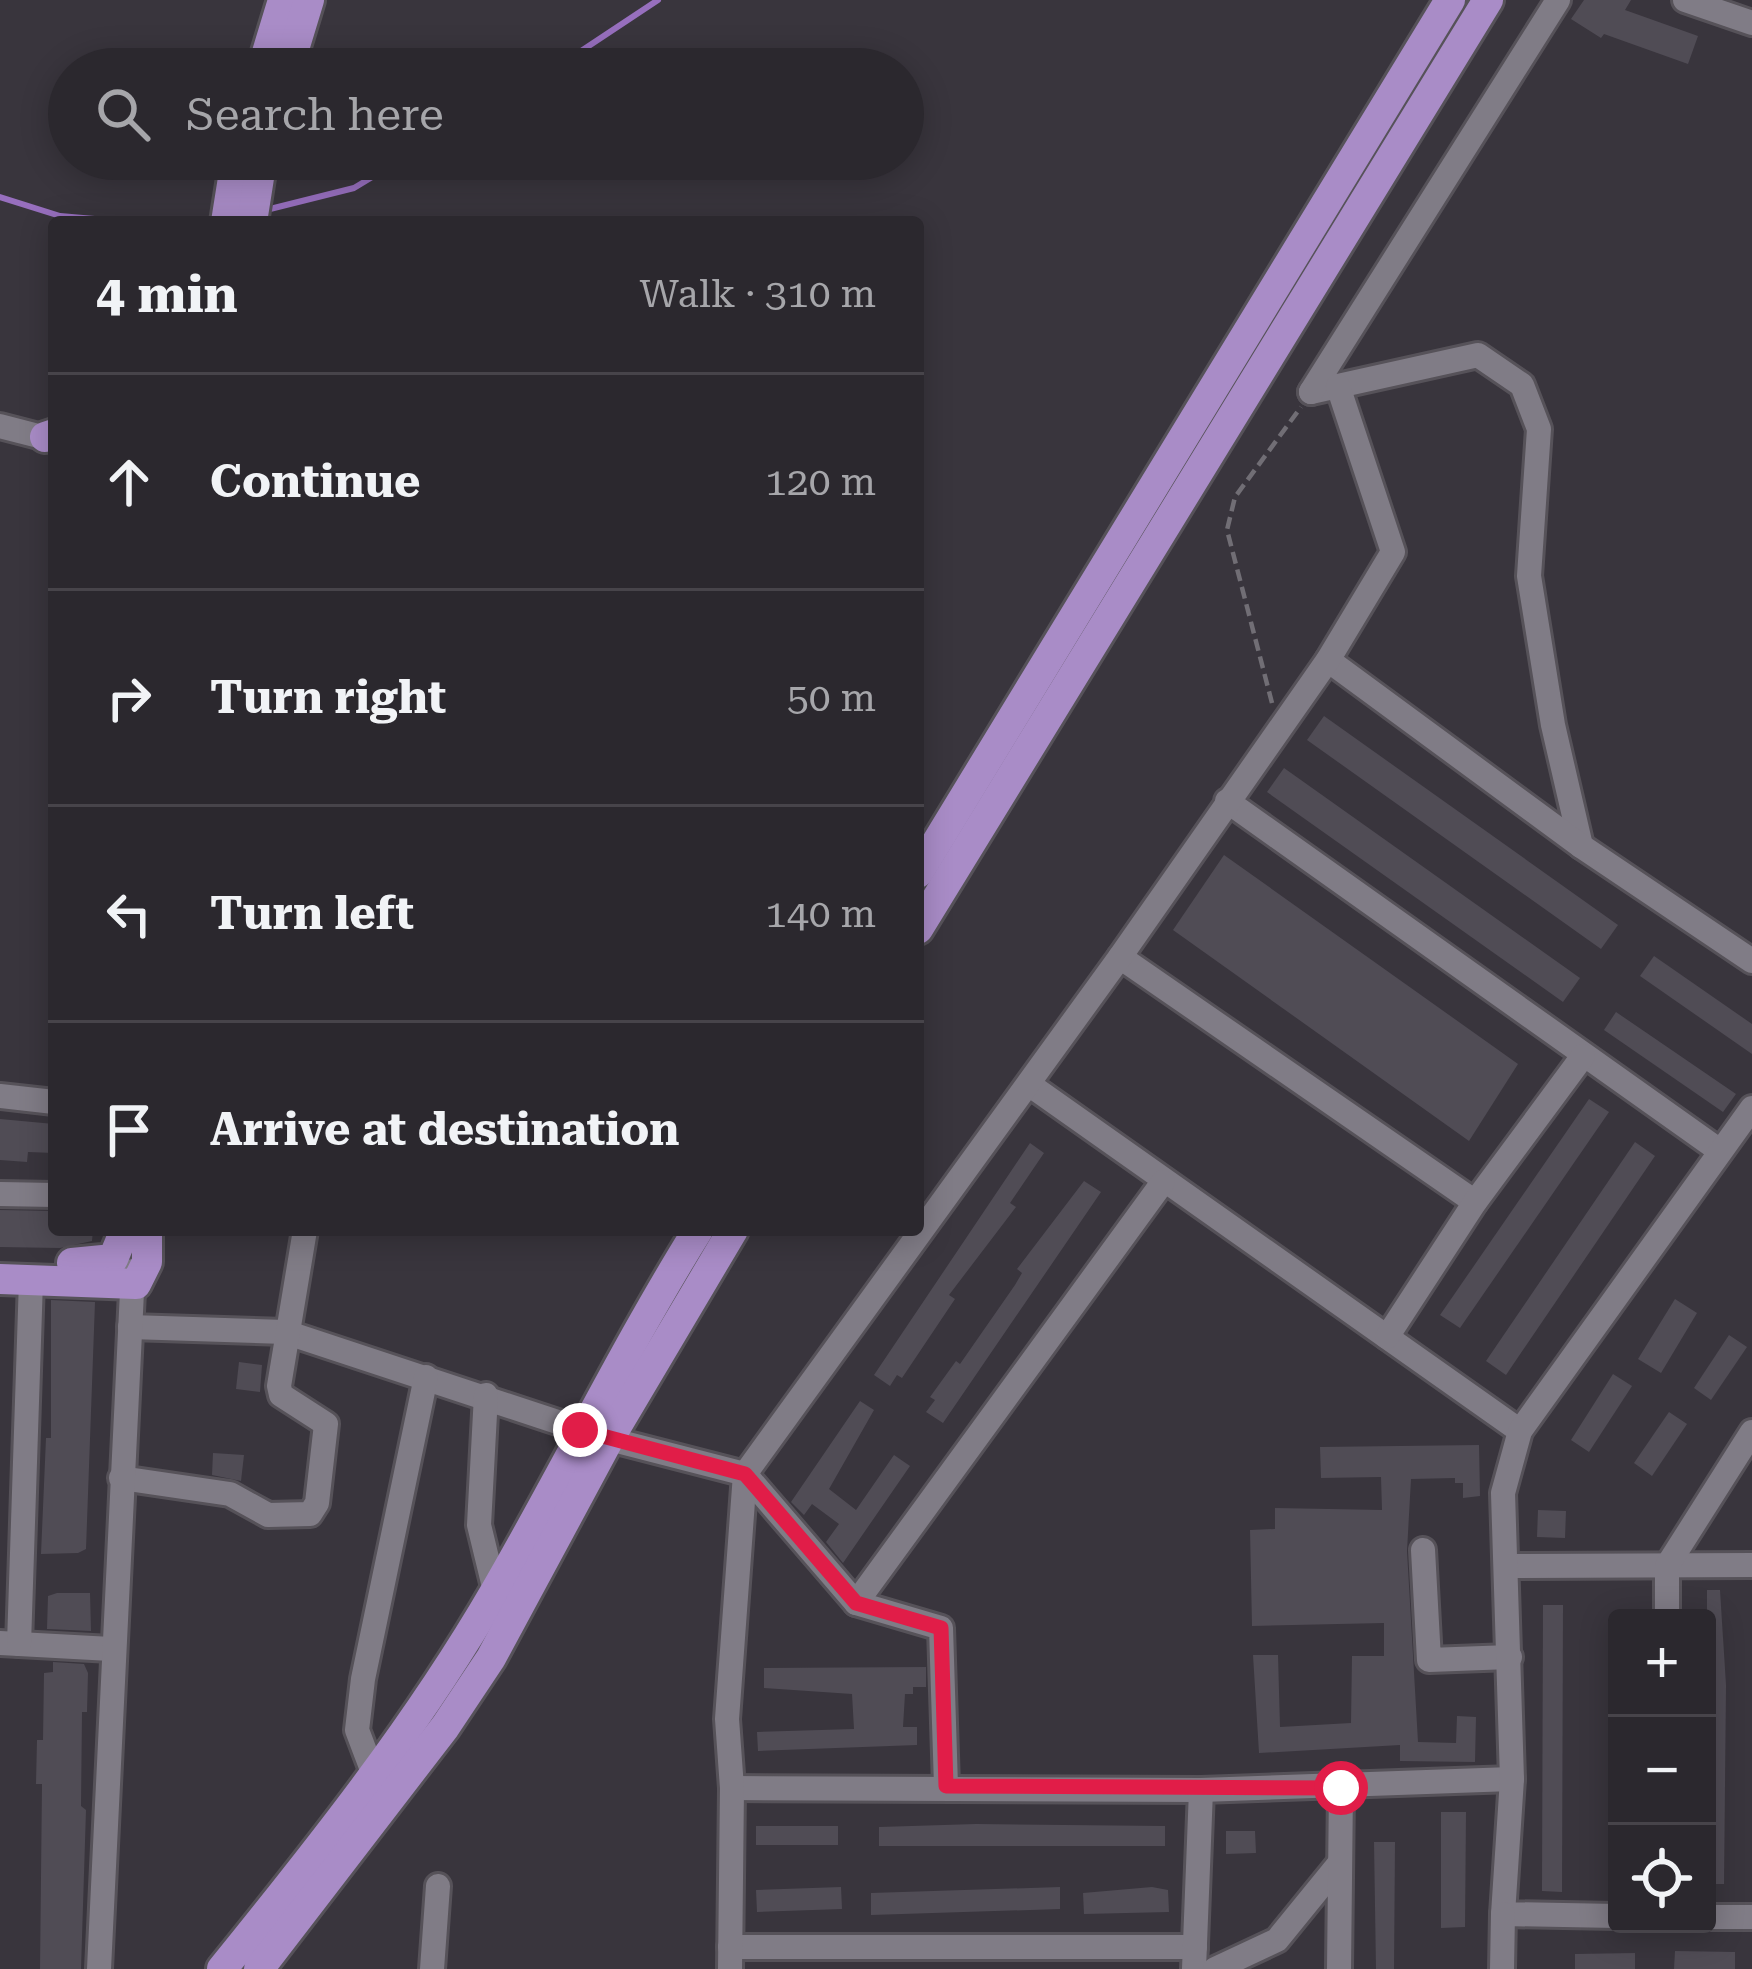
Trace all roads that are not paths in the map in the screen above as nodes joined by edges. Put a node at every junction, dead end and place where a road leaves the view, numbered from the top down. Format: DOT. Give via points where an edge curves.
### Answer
graph roads {
  1 [pos="283,0"];
  2 [pos="309,0"];
  3 [pos="1450,0"];
  4 [pos="1488,0"];
  5 [pos="1558,0"];
  6 [pos="1685,0"];
  7 [pos="1752,23"];
  8 [pos="268,48"];
  9 [pos="295,48"];
  10 [pos="233,180"];
  11 [pos="259,180"];
  12 [pos="227,216"];
  13 [pos="253,216"];
  14 [pos="1338,386"];
  15 [pos="0,426"];
  16 [pos="48,436"];
  17 [pos="1328,661"];
  18 [pos="1227,801"];
  19 [pos="1581,846"];
  20 [pos="924,863"];
  21 [pos="924,918"];
  22 [pos="1120,957"];
  23 [pos="1752,961"];
  24 [pos="1582,1056"];
  25 [pos="1030,1085"];
  26 [pos="0,1096"];
  27 [pos="48,1101"];
  28 [pos="1752,1108"];
  29 [pos="1720,1151"];
  30 [pos="1163,1182"];
  31 [pos="0,1194"];
  32 [pos="48,1196"];
  33 [pos="1475,1202"];
  34 [pos="924,1230"];
  35 [pos="130,1236"];
  36 [pos="134,1236"];
  37 [pos="300,1236"];
  38 [pos="695,1236"];
  39 [pos="729,1236"];
  40 [pos="919,1236"];
  41 [pos="0,1261"];
  42 [pos="16,1279"];
  43 [pos="136,1284"];
  44 [pos="130,1328"];
  45 [pos="285,1332"];
  46 [pos="1387,1336"];
  47 [pos="426,1377"];
  48 [pos="486,1395"];
  49 [pos="1520,1431"];
  50 [pos="1752,1432"];
  51 [pos="594,1434"];
  52 [pos="745,1474"];
  53 [pos="121,1478"];
  54 [pos="1423,1550"];
  55 [pos="1508,1565"];
  56 [pos="1752,1565"];
  57 [pos="1667,1566"];
  58 [pos="508,1599"];
  59 [pos="856,1603"];
  60 [pos="1667,1609"];
  61 [pos="9,1644"];
  62 [pos="112,1649"];
  63 [pos="1510,1658"];
  64 [pos="374,1775"];
  65 [pos="1512,1779"];
  66 [pos="946,1786"];
  67 [pos="732,1788"];
  68 [pos="1341,1788"];
  69 [pos="1201,1790"];
  70 [pos="1338,1865"];
  71 [pos="438,1886"];
  72 [pos="1503,1914"];
  73 [pos="1608,1916"];
  74 [pos="1716,1917"];
  75 [pos="1752,1917"];
  76 [pos="730,1958"];
  77 [pos="1036,1958"];
  78 [pos="1194,1958"];
  79 [pos="99,1969"];
  80 [pos="222,1969"];
  81 [pos="259,1969"];
  82 [pos="432,1969"];
  83 [pos="1215,1969"];
  84 [pos="1339,1969"];
  85 [pos="1502,1969"];
  1 -- 8 [label="main road"];
  2 -- 9 [label="main road"];
  3 -- 20 [label="main road"];
  4 -- 21 [label="main road"];
  5 -- 14 [label="street" via="1311,392"];
  6 -- 7 [label="street"];
  10 -- 12 [label="main road"];
  11 -- 13 [label="main road"];
  14 -- 17 [label="street" via="1393,552"];
  14 -- 19 [label="street" via="1478,355 1522,385 1539,429 1528,577"];
  15 -- 16 [label="street"];
  17 -- 18 [label="street"];
  17 -- 19 [label="street"];
  18 -- 22 [label="street"];
  18 -- 24 [label="street"];
  19 -- 23 [label="street"];
  22 -- 25 [label="street"];
  22 -- 33 [label="street"];
  24 -- 29 [label="street"];
  24 -- 33 [label="street"];
  25 -- 30 [label="street"];
  25 -- 34 [label="street"];
  26 -- 27 [label="street"];
  28 -- 29 [label="street"];
  29 -- 49 [label="street"];
  30 -- 46 [label="street"];
  30 -- 59 [label="street"];
  31 -- 32 [label="street"];
  33 -- 46 [label="street"];
  35 -- 41 [label="main road" via="105,1263"];
  36 -- 43 [label="main road" via="147,1262"];
  37 -- 45 [label="street"];
  38 -- 51 [label="main road"];
  39 -- 51 [label="main road"];
  40 -- 52 [label="street"];
  42 -- 43 [label="main road"];
  42 -- 61 [label="street"];
  43 -- 44 [label="street"];
  44 -- 45 [label="street"];
  44 -- 53 [label="street"];
  45 -- 47 [label="street"];
  45 -- 53 [label="street" via="281,1395 326,1424 310,1514 268,1515 230,1494"];
  46 -- 49 [label="street"];
  47 -- 48 [label="street"];
  47 -- 64 [label="street" via="363,1679 357,1730"];
  48 -- 51 [label="street"];
  48 -- 58 [label="street" via="478,1525"];
  49 -- 55 [label="street" via="1503,1493"];
  50 -- 57 [label="street"];
  51 -- 52 [label="street"];
  51 -- 58 [label="main road"];
  52 -- 59 [label="street"];
  52 -- 67 [label="street" via="727,1719"];
  53 -- 62 [label="street"];
  54 -- 63 [label="street" via="1429,1660"];
  55 -- 57 [label="street"];
  55 -- 63 [label="street"];
  56 -- 57 [label="street"];
  57 -- 60 [label="street"];
  58 -- 64 [label="main road"];
  58 -- 81 [label="main road" via="445,1726"];
  59 -- 66 [label="street" via="941,1628"];
  61 -- 62 [label="street"];
  62 -- 79 [label="street"];
  63 -- 65 [label="street"];
  64 -- 80 [label="main road"];
  65 -- 68 [label="street"];
  65 -- 72 [label="street"];
  66 -- 67 [label="street"];
  66 -- 69 [label="street"];
  67 -- 76 [label="street"];
  68 -- 69 [label="street"];
  68 -- 70 [label="street"];
  69 -- 78 [label="street"];
  70 -- 83 [label="street" via="1277,1940"];
  70 -- 84 [label="street"];
  71 -- 82 [label="street"];
  72 -- 73 [label="street"];
  72 -- 85 [label="street"];
  74 -- 75 [label="street"];
  76 -- 77 [label="street"];
  77 -- 78 [label="street"];
}
